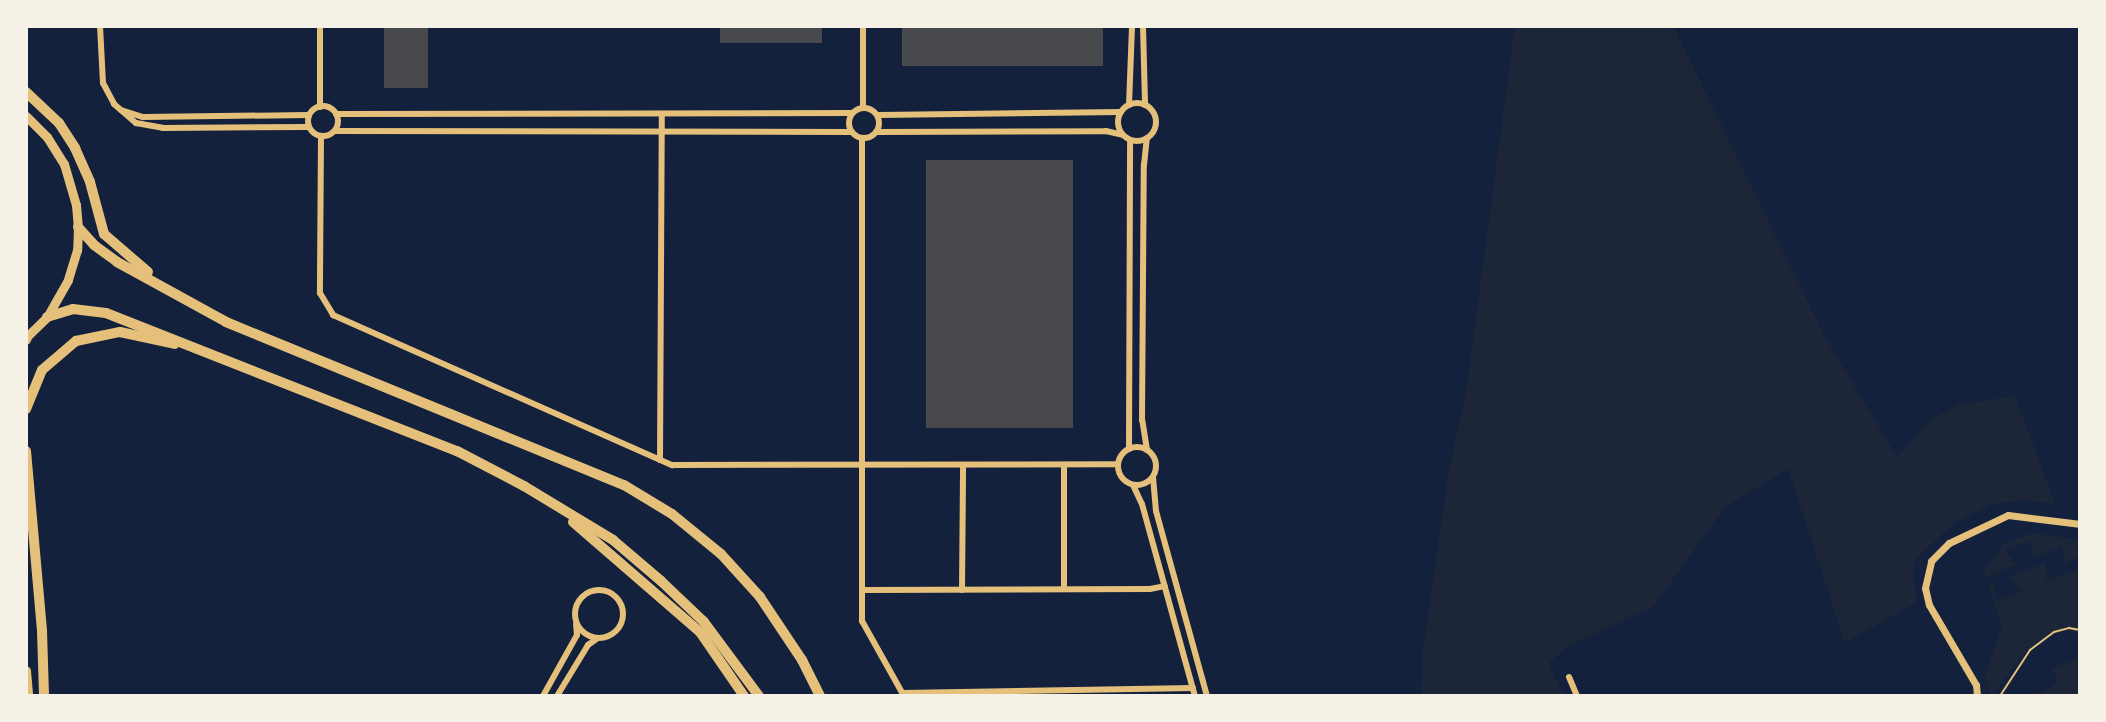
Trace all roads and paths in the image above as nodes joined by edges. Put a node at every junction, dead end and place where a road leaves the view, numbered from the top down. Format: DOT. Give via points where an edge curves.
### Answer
graph roads {
  1 [pos="100,26"];
  2 [pos="320,26"];
  3 [pos="863,26"];
  4 [pos="1132,26"];
  5 [pos="1143,26"];
  6 [pos="26,92"];
  7 [pos="1129,105"];
  8 [pos="1145,105"];
  9 [pos="320,107"];
  10 [pos="863,107"];
  11 [pos="119,109"];
  12 [pos="1121,112"];
  13 [pos="852,113"];
  14 [pos="336,114"];
  15 [pos="662,114"];
  16 [pos="309,115"];
  17 [pos="878,115"];
  18 [pos="26,116"];
  19 [pos="309,127"];
  20 [pos="335,131"];
  21 [pos="661,131"];
  22 [pos="852,132"];
  23 [pos="876,132"];
  24 [pos="1123,135"];
  25 [pos="321,136"];
  26 [pos="862,138"];
  27 [pos="1147,138"];
  28 [pos="1130,140"];
  29 [pos="78,227"];
  30 [pos="171,290"];
  31 [pos="47,317"];
  32 [pos="27,337"];
  33 [pos="197,348"];
  34 [pos="26,409"];
  35 [pos="1129,449"];
  36 [pos="1147,450"];
  37 [pos="26,451"];
  38 [pos="660,460"];
  39 [pos="1118,464"];
  40 [pos="863,465"];
  41 [pos="963,465"];
  42 [pos="1064,465"];
  43 [pos="1153,477"];
  44 [pos="1133,485"];
  45 [pos="537,494"];
  46 [pos="2080,524"];
  47 [pos="1165,586"];
  48 [pos="1064,589"];
  49 [pos="862,590"];
  50 [pos="962,590"];
  51 [pos="576,620"];
  52 [pos="2080,630"];
  53 [pos="599,638"];
  54 [pos="26,671"];
  55 [pos="1569,677"];
  56 [pos="1194,692"];
  57 [pos="903,694"];
  58 [pos="28,696"];
  59 [pos="44,696"];
  60 [pos="543,696"];
  61 [pos="557,696"];
  62 [pos="744,696"];
  63 [pos="759,696"];
  64 [pos="820,696"];
  65 [pos="1207,696"];
  66 [pos="1577,696"];
  67 [pos="1977,696"];
  68 [pos="2000,696"];
  1 -- 11 [label="street" via="103,83"];
  2 -- 9 [label="street"];
  3 -- 10 [label="street"];
  4 -- 7 [label="street"];
  5 -- 8 [label="street"];
  6 -- 30 [label="highway" via="59,123 75,148 104,234"];
  7 -- 8 [label="street"];
  7 -- 12 [label="street"];
  8 -- 27 [label="street" via="1156,123"];
  9 -- 14 [label="street"];
  9 -- 16 [label="street"];
  10 -- 13 [label="street"];
  10 -- 17 [label="street"];
  11 -- 16 [label="street" via="143,117"];
  11 -- 19 [label="street" via="136,123 153,127"];
  12 -- 17 [label="street"];
  12 -- 24 [label="street"];
  13 -- 15 [label="street"];
  13 -- 22 [label="street"];
  14 -- 15 [label="street"];
  14 -- 20 [label="street"];
  15 -- 21 [label="street"];
  16 -- 19 [label="street"];
  17 -- 23 [label="street"];
  18 -- 29 [label="highway" via="64,164"];
  19 -- 25 [label="street"];
  20 -- 21 [label="street"];
  20 -- 25 [label="street"];
  21 -- 22 [label="street"];
  21 -- 38 [label="street"];
  22 -- 26 [label="street"];
  23 -- 24 [label="street"];
  23 -- 26 [label="street"];
  24 -- 28 [label="street"];
  25 -- 38 [label="street" via="323,304 344,320"];
  26 -- 40 [label="street"];
  27 -- 28 [label="street"];
  27 -- 36 [label="street" via="1142,420"];
  28 -- 35 [label="street"];
  29 -- 30 [label="highway" via="117,262"];
  29 -- 31 [label="highway" via="68,280"];
  30 -- 64 [label="highway" via="226,322 624,485 672,514 721,554 760,597"];
  31 -- 32 [label="highway"];
  31 -- 33 [label="highway" via="73,309 106,313"];
  33 -- 34 [label="highway" via="120,332 76,341 42,370"];
  33 -- 45 [label="highway" via="457,451"];
  35 -- 36 [label="street"];
  35 -- 39 [label="street"];
  36 -- 43 [label="street" via="1156,463"];
  37 -- 59 [label="highway"];
  38 -- 40 [label="street" via="686,466"];
  39 -- 42 [label="street"];
  39 -- 44 [label="street" via="1124,480"];
  40 -- 41 [label="street"];
  40 -- 49 [label="street"];
  41 -- 42 [label="street"];
  41 -- 50 [label="street"];
  42 -- 48 [label="street"];
  43 -- 44 [label="street"];
  43 -- 65 [label="street" via="1156,511"];
  44 -- 47 [label="street"];
  45 -- 62 [label="highway" via="700,632"];
  45 -- 63 [label="highway" via="613,540 661,581 704,622"];
  46 -- 67 [label="street" via="2008,515 1949,543 1931,561 1925,588 1929,605 1976,685"];
  47 -- 48 [label="street"];
  47 -- 56 [label="street"];
  48 -- 50 [label="street"];
  49 -- 50 [label="street"];
  49 -- 57 [label="street" via="862,621"];
  51 -- 53 [label="street" via="586,634"];
  51 -- 53 [label="street" via="581,597 592,590 611,592 621,605 623,620 615,632"];
  51 -- 60 [label="street" via="577,635"];
  52 -- 68 [label="path" via="2054,632 2030,650"];
  53 -- 61 [label="street" via="588,645"];
  54 -- 58 [label="highway"];
  55 -- 66 [label="street"];
  56 -- 57 [label="street"];
}
